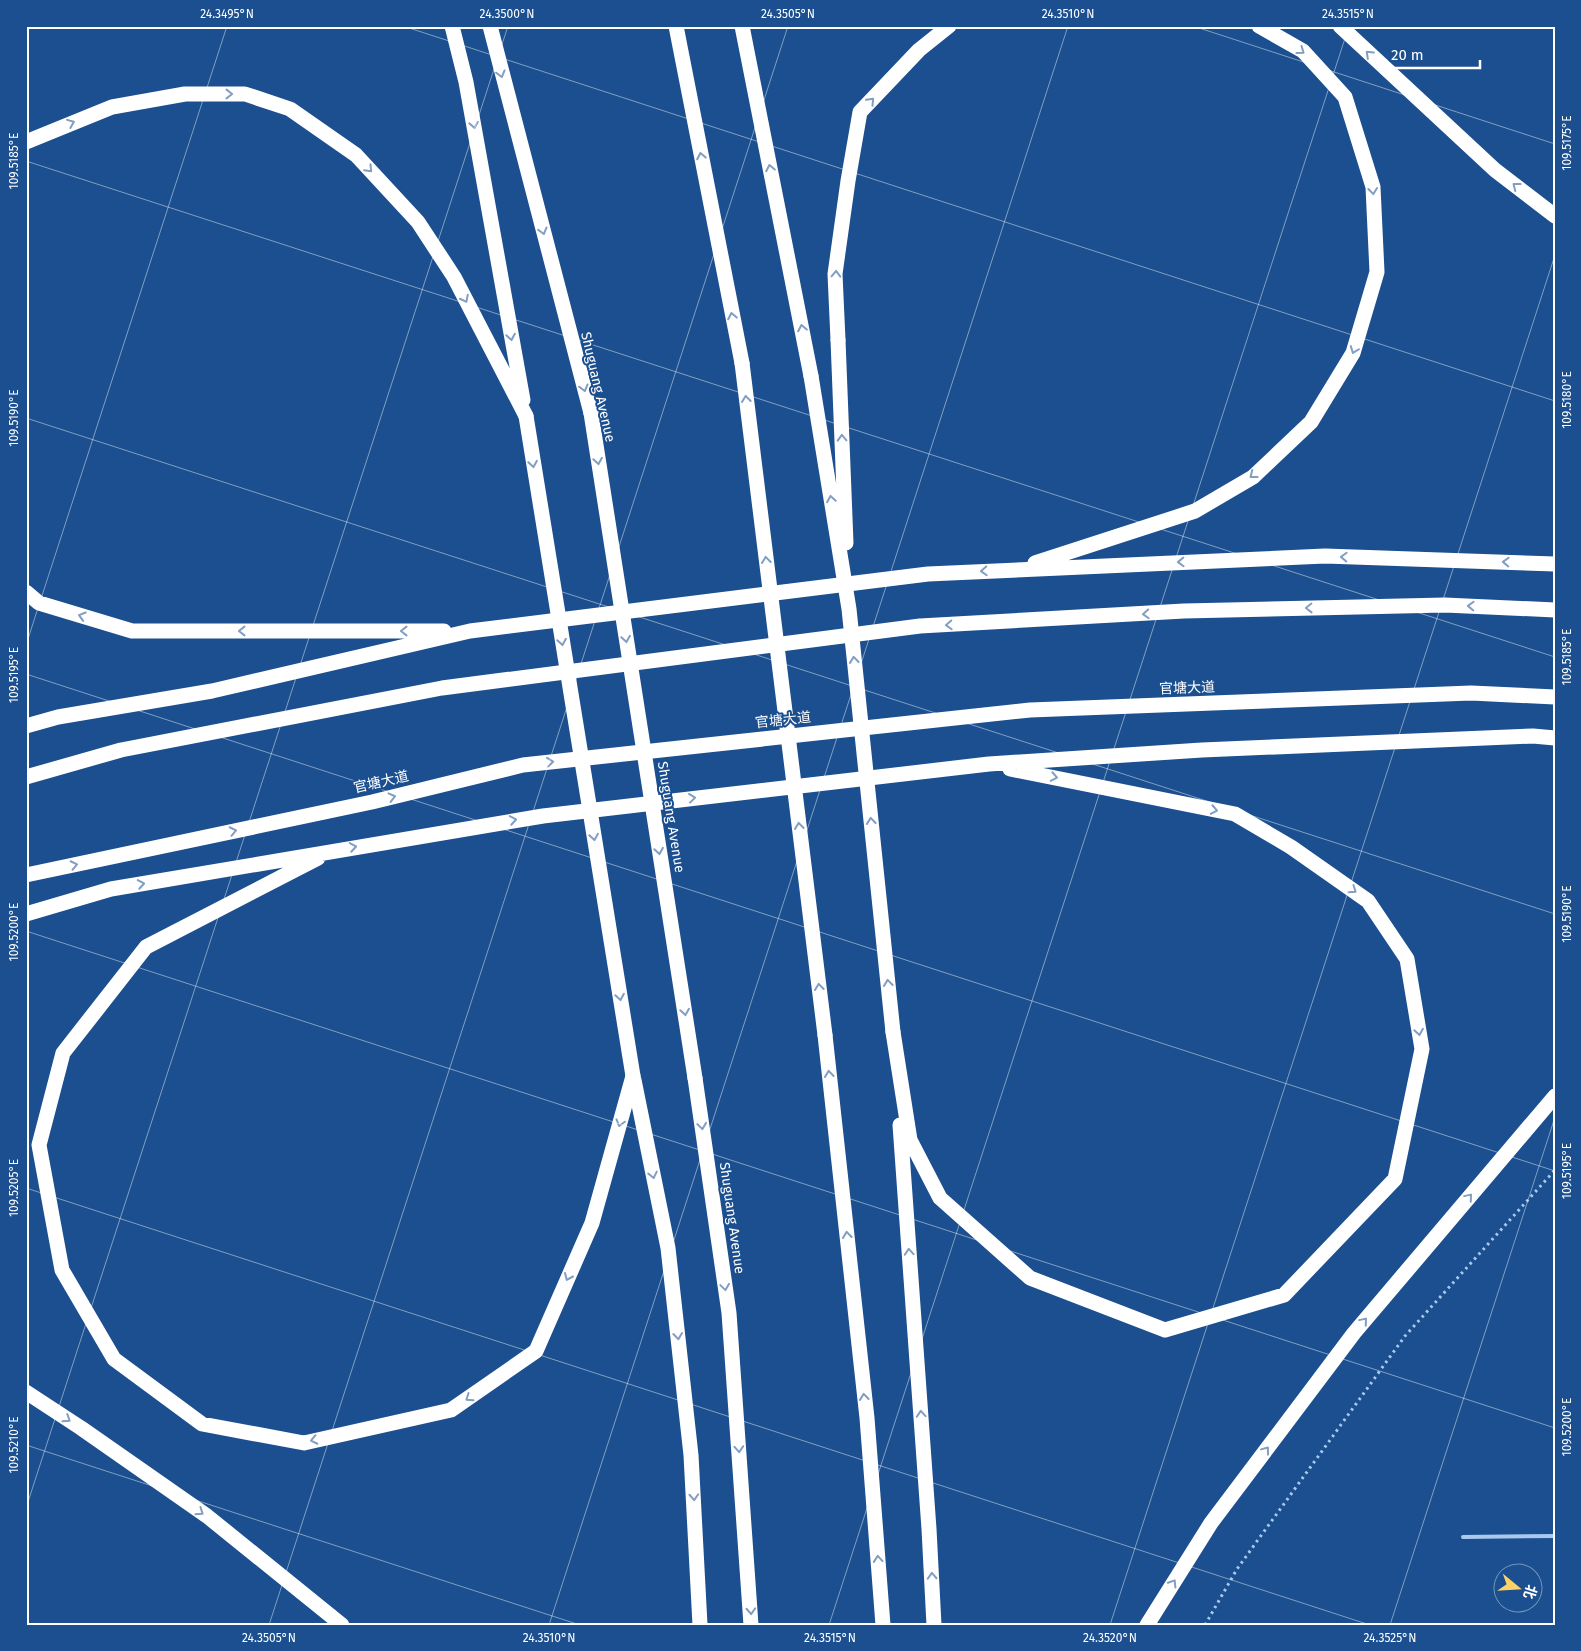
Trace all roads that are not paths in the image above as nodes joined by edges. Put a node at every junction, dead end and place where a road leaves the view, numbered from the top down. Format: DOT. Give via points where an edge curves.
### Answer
graph roads {
  1 [pos="452,26"];
  2 [pos="490,26"];
  3 [pos="676,26"];
  4 [pos="742,26"];
  5 [pos="949,26"];
  6 [pos="1259,26"];
  7 [pos="1340,26"];
  8 [pos="26,142"];
  9 [pos="1555,216"];
  10 [pos="526,416"];
  11 [pos="1555,564"];
  12 [pos="1018,569"];
  13 [pos="26,592"];
  14 [pos="849,609"];
  15 [pos="1555,610"];
  16 [pos="470,631"];
  17 [pos="1555,697"];
  18 [pos="26,726"];
  19 [pos="1555,738"];
  20 [pos="989,764"];
  21 [pos="26,777"];
  22 [pos="330,851"];
  23 [pos="26,875"];
  24 [pos="26,914"];
  25 [pos="893,1032"];
  26 [pos="633,1076"];
  27 [pos="1555,1096"];
  28 [pos="26,1392"];
  29 [pos="1555,1536"];
  30 [pos="1463,1537"];
  31 [pos="342,1625"];
  32 [pos="700,1625"];
  33 [pos="751,1625"];
  34 [pos="883,1625"];
  35 [pos="934,1625"];
  36 [pos="1147,1625"];
  1 -- 10 [label="highway, one-way" via="466,82"];
  2 -- 33 [label="highway, Shuguang Avenue, one-way, bridge" via="590,413 729,1313"];
  34 -- 3 [label="highway, one-way, bridge" via="867,1418 825,1035 742,364"];
  14 -- 4 [label="highway, one-way, bridge" via="811,376"];
  14 -- 5 [label="highway, one-way, bridge" via="835,274 848,181 860,112 919,50"];
  6 -- 12 [label="highway, one-way" via="1303,51 1345,97 1373,188 1378,272 1353,353 1311,422 1253,477 1195,511"];
  9 -- 7 [label="highway, one-way" via="1495,170"];
  8 -- 10 [label="highway, one-way" via="112,107 185,94 245,94 290,109 356,155 418,222 454,277"];
  10 -- 26 [label="highway, one-way, bridge"];
  11 -- 12 [label="highway, one-way" via="1324,556"];
  12 -- 16 [label="highway, one-way" via="928,574"];
  16 -- 13 [label="highway, one-way" via="132,631 39,602"];
  25 -- 14 [label="highway, one-way, bridge"];
  15 -- 21 [label="highway, one-way" via="1445,605 1184,612 920,626 442,688 121,750"];
  16 -- 18 [label="highway" via="212,691 58,717"];
  23 -- 17 [label="highway, 官塘大道, one-way" via="372,802 523,764 1030,710 1470,693"];
  19 -- 20 [label="highway" via="1533,736 1212,750"];
  22 -- 20 [label="highway, one-way" via="543,816"];
  20 -- 25 [label="highway, one-way" via="1234,814 1290,847 1368,901 1407,959 1422,1049 1395,1179 1284,1295 1165,1330 1030,1278 940,1198 910,1140"];
  24 -- 22 [label="highway, one-way" via="111,890"];
  26 -- 22 [label="highway, one-way" via="592,1223 536,1351 451,1410 304,1442 202,1424 130,1371 114,1359 62,1270 39,1145 63,1053 146,947"];
  35 -- 25 [label="highway, one-way"];
  26 -- 32 [label="highway, one-way" via="668,1248 692,1455"];
  36 -- 27 [label="highway, one-way" via="1211,1522 1354,1333"];
  28 -- 31 [label="highway, one-way" via="207,1516"];
  29 -- 30 [label="lane"];
}
